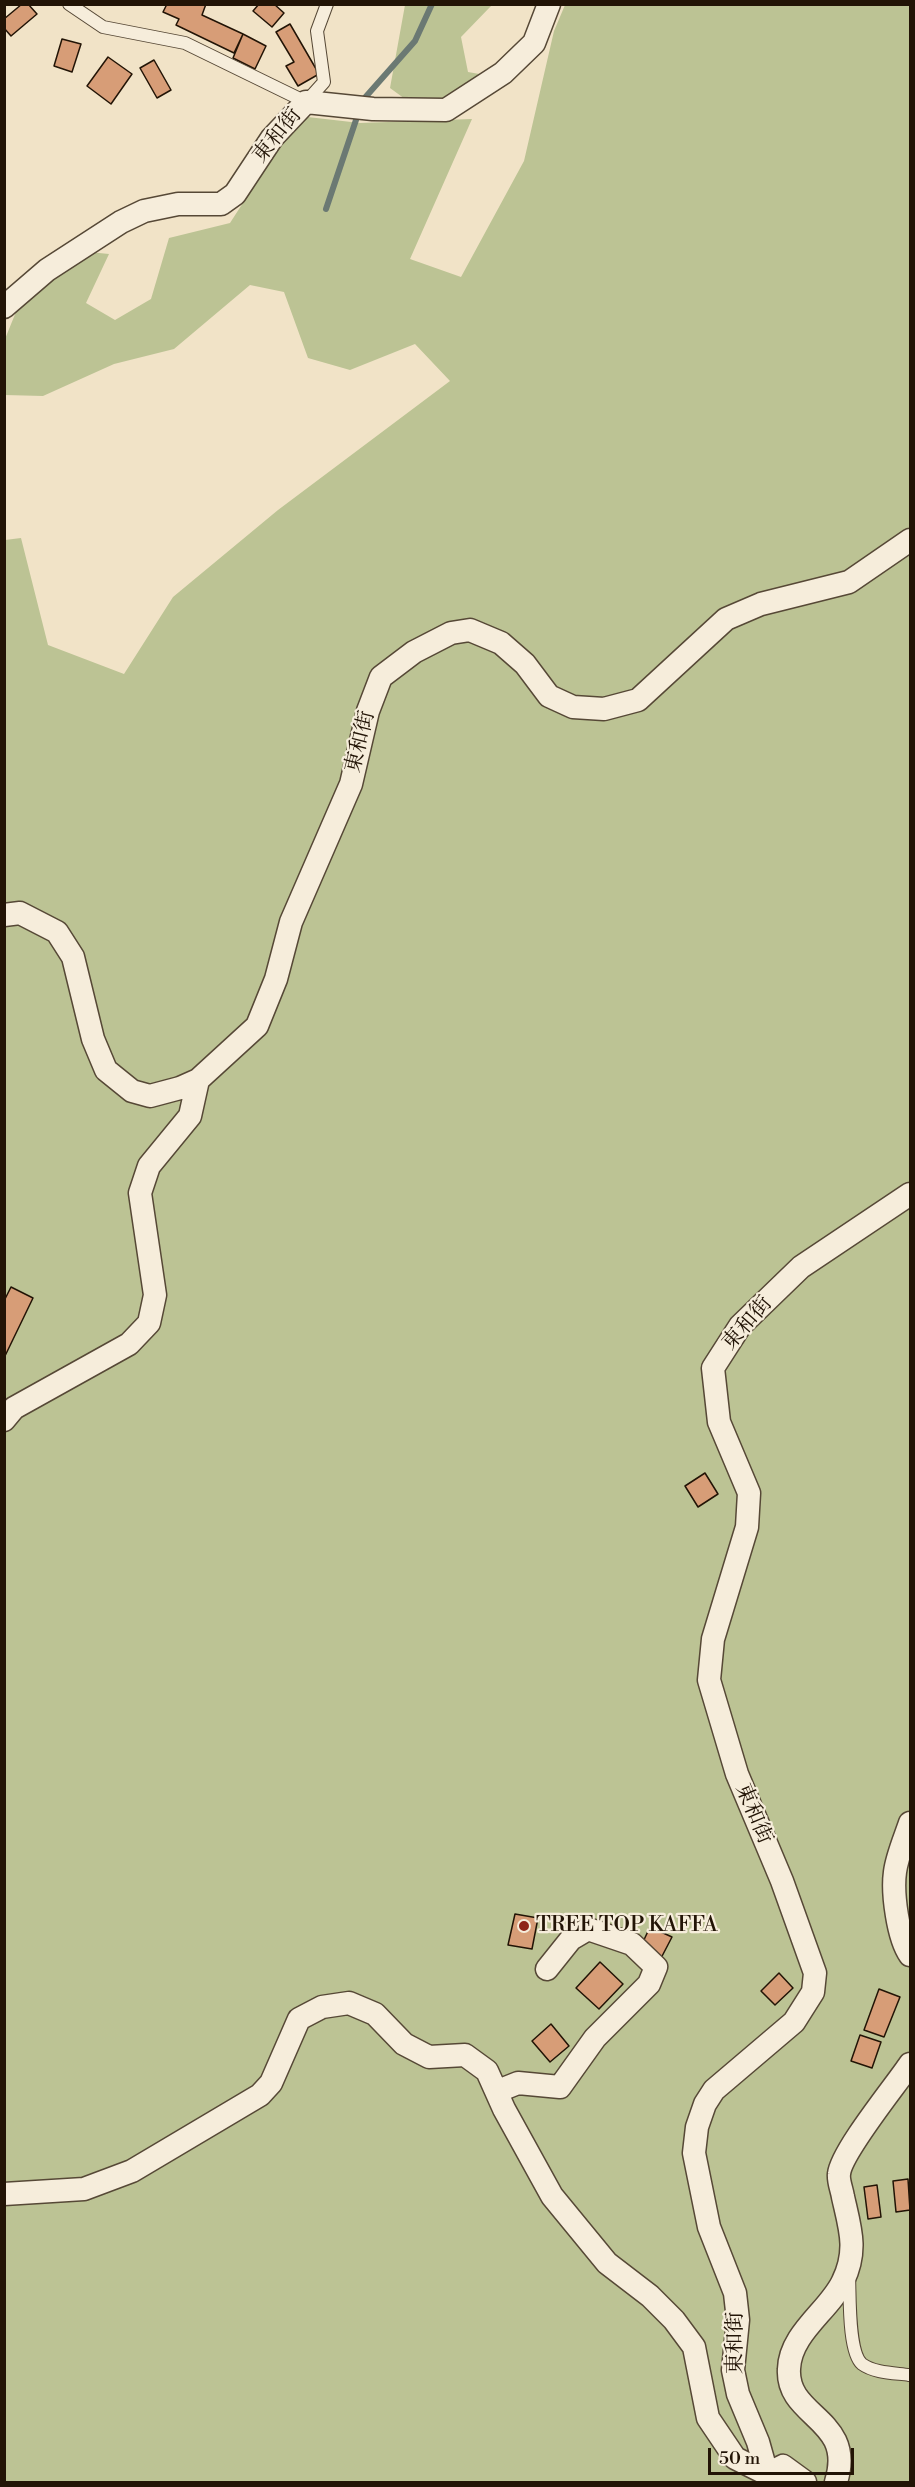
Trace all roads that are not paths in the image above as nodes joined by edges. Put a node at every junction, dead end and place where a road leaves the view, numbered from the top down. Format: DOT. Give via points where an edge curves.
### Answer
graph roads {
  1 [pos="69,4"];
  2 [pos="327,4"];
  3 [pos="549,4"];
  4 [pos="306,102"];
  5 [pos="5,305"];
  6 [pos="910,540"];
  7 [pos="4,915"];
  8 [pos="198,1080"];
  9 [pos="910,1194"];
  10 [pos="4,1420"];
  11 [pos="910,1823"];
  12 [pos="910,1955"];
  13 [pos="547,1969"];
  14 [pos="910,2064"];
  15 [pos="498,2091"];
  16 [pos="4,2194"];
  17 [pos="848,2265"];
  18 [pos="909,2375"];
  19 [pos="770,2478"];
  20 [pos="806,2482"];
  21 [pos="836,2482"];
  1 -- 4 [label="lane" via="103,27 184,44"];
  2 -- 4 [label="lane" via="316,31 324,82"];
  3 -- 4 [label="street, 東和街" via="534,43 503,73 446,110 372,109"];
  4 -- 5 [label="street, 東和街" via="272,138 235,194 221,204 178,204 144,211 47,270"];
  6 -- 8 [label="street, 東和街" via="849,582 761,604 726,619 638,700 604,709 573,707 549,696 525,664 501,643 470,630 451,633 414,652 381,677 368,711 351,784 291,922 276,979 257,1026"];
  7 -- 8 [label="street, 東和街" via="20,913 57,932 73,957 93,1039 106,1070 132,1091 150,1096"];
  8 -- 10 [label="street" via="190,1116 149,1166 140,1193 155,1295 149,1323 129,1344 14,1408"];
  9 -- 19 [label="street, 東和街" via="801,1267 740,1326 713,1368 719,1422 749,1493 747,1527 713,1639 709,1680 737,1774 815,1973 813,1992 794,2022 714,2090 697,2127 694,2153 709,2227 735,2293 738,2320 733,2370 738,2394"];
  11 -- 12 [label="street" via="895,1873 897,1914"];
  13 -- 15 [label="street" via="571,1939 588,1929 632,1944 656,1967 649,1984 595,2038 560,2086 518,2083"];
  14 -- 17 [label="street" via="851,2147 839,2174 853,2242"];
  15 -- 16 [label="street" via="487,2071 465,2055 429,2057 404,2044 375,2014 349,2003 322,2007 298,2019 270,2083 260,2095 132,2171 84,2189"];
  15 -- 19 [label="street" via="552,2196 607,2263 650,2296 694,2347 708,2418 735,2458"];
  17 -- 18 [label="lane" via="853,2348 861,2363"];
  17 -- 21 [label="street" via="843,2283 793,2350 789,2369 791,2387 801,2404 827,2425 840,2451"];
  19 -- 20 [label="street" via="783,2466"];
}
